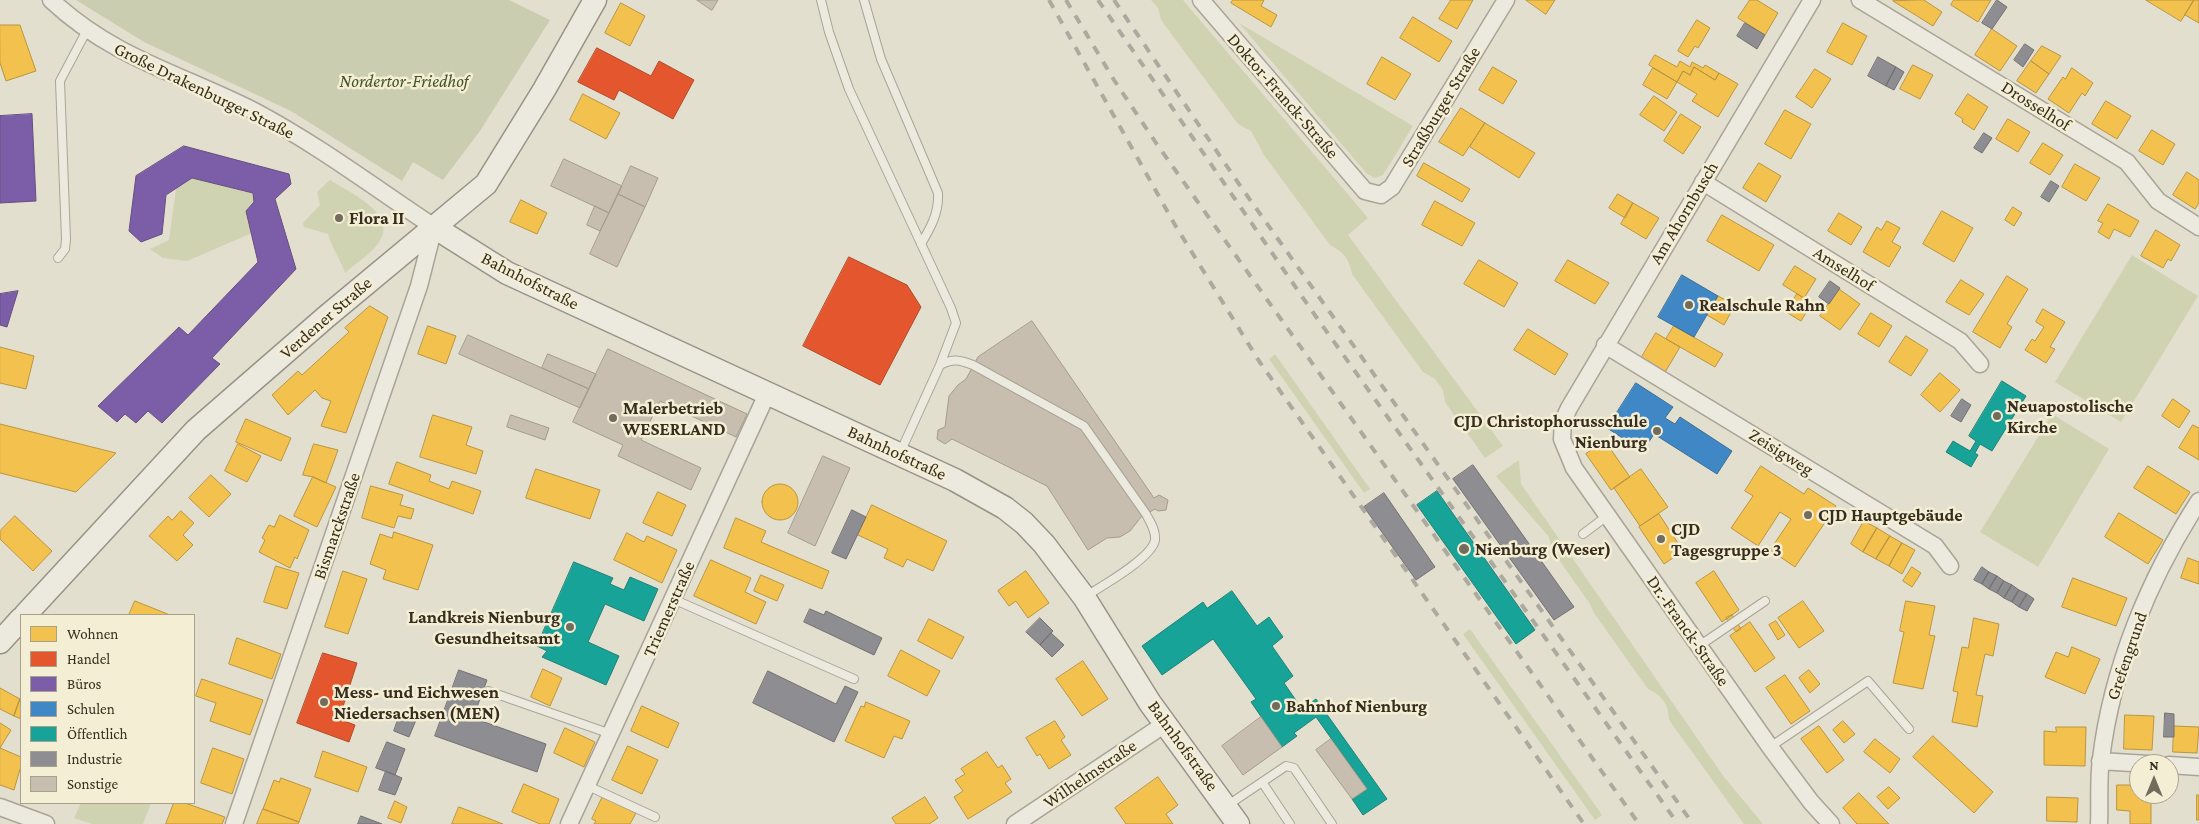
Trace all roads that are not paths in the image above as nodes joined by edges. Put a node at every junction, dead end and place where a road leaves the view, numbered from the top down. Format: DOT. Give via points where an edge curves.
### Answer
graph roads {
  1 [pos="51,0"];
  2 [pos="595,0"];
  3 [pos="821,0"];
  4 [pos="864,0"];
  5 [pos="1506,0"];
  6 [pos="1812,0"];
  7 [pos="1860,0"];
  8 [pos="1206,2"];
  9 [pos="87,30"];
  10 [pos="1703,182"];
  11 [pos="1365,191"];
  12 [pos="434,227"];
  13 [pos="2199,227"];
  14 [pos="921,244"];
  15 [pos="58,258"];
  16 [pos="1605,344"];
  17 [pos="1980,364"];
  18 [pos="940,365"];
  19 [pos="767,394"];
  20 [pos="1561,429"];
  21 [pos="899,454"];
  22 [pos="2199,501"];
  23 [pos="1608,516"];
  24 [pos="2193,522"];
  25 [pos="1583,534"];
  26 [pos="1950,566"];
  27 [pos="1084,597"];
  28 [pos="673,598"];
  29 [pos="1765,602"];
  30 [pos="26,614"];
  31 [pos="20,620"];
  32 [pos="0,642"];
  33 [pos="1698,646"];
  34 [pos="854,679"];
  35 [pos="488,691"];
  36 [pos="1165,724"];
  37 [pos="1909,729"];
  38 [pos="612,735"];
  39 [pos="1770,747"];
  40 [pos="2100,761"];
  41 [pos="2129,763"];
  42 [pos="2179,766"];
  43 [pos="2199,767"];
  44 [pos="1262,782"];
  45 [pos="588,786"];
  46 [pos="0,808"];
  47 [pos="1232,815"];
  48 [pos="655,817"];
  49 [pos="46,824"];
  50 [pos="234,824"];
  51 [pos="569,824"];
  52 [pos="1016,824"];
  53 [pos="1290,824"];
  54 [pos="1332,824"];
  55 [pos="1831,824"];
  56 [pos="2099,824"];
  1 -- 9 [label="street, Große Drakenburger Straße"];
  2 -- 12 [label="main road, Verdener Straße" via="486,184"];
  3 -- 14 [label="lane" via="849,89"];
  4 -- 14 [label="lane" via="881,59 938,193 936,218"];
  5 -- 11 [label="street, Straßburger Straße" via="1392,187 1381,195"];
  6 -- 10 [label="street, Am Ahornbusch"];
  7 -- 13 [label="street, Drosselhof" via="2127,162 2158,202"];
  8 -- 11 [label="street, Doktor-Franck-Straße"];
  9 -- 12 [label="street, Große Drakenburger Straße" via="151,66 288,130"];
  9 -- 15 [label="lane" via="60,81 66,239"];
  10 -- 16 [label="street, Am Ahornbusch"];
  10 -- 17 [label="street, Amselhof" via="1960,341"];
  12 -- 19 [label="main road, Bahnhofstraße" via="507,273"];
  12 -- 30 [label="main road, Verdener Straße" via="196,430"];
  12 -- 50 [label="street, Bismarckstraße" via="419,286"];
  14 -- 18 [label="lane" via="956,323"];
  16 -- 20 [label="street, Am Ahornbusch" via="1569,408"];
  16 -- 26 [label="street, Zeisigweg" via="1935,546"];
  18 -- 21 [label="lane"];
  18 -- 27 [label="lane" via="962,360 1084,426 1146,514 1154,530 1155,541 1143,558"];
  19 -- 21 [label="main road, Bahnhofstraße"];
  19 -- 28 [label="street, Triemerstraße"];
  20 -- 23 [label="street, Dr.-Franck-Straße" via="1565,451 1574,468"];
  21 -- 27 [label="main road, Bahnhofstraße" via="983,494 1024,523"];
  22 -- 24 [label="street, Grefengrund"];
  23 -- 25 [label="lane"];
  23 -- 33 [label="street, Dr.-Franck-Straße"];
  24 -- 40 [label="street, Grefengrund" via="2166,558 2123,660 2110,700"];
  27 -- 36 [label="main road, Bahnhofstraße"];
  28 -- 34 [label="lane"];
  28 -- 38 [label="street, Triemerstraße"];
  29 -- 33 [label="lane"];
  31 -- 32 [label="main road"];
  33 -- 39 [label="street, Dr.-Franck-Straße"];
  35 -- 38 [label="lane"];
  36 -- 47 [label="main road, Bahnhofstraße"];
  36 -- 52 [label="street, Wilhelmstraße"];
  37 -- 39 [label="lane" via="1868,681"];
  38 -- 45 [label="street, Triemerstraße"];
  39 -- 55 [label="street, Dr.-Franck-Straße"];
  40 -- 41 [label="street"];
  40 -- 56 [label="street, Grefengrund"];
  42 -- 43 [label="street"];
  44 -- 47 [label="lane"];
  44 -- 53 [label="lane"];
  44 -- 54 [label="lane" via="1286,766 1294,768"];
  45 -- 48 [label="lane"];
  45 -- 51 [label="street, Triemerstraße"];
  46 -- 49 [label="street"];
}
